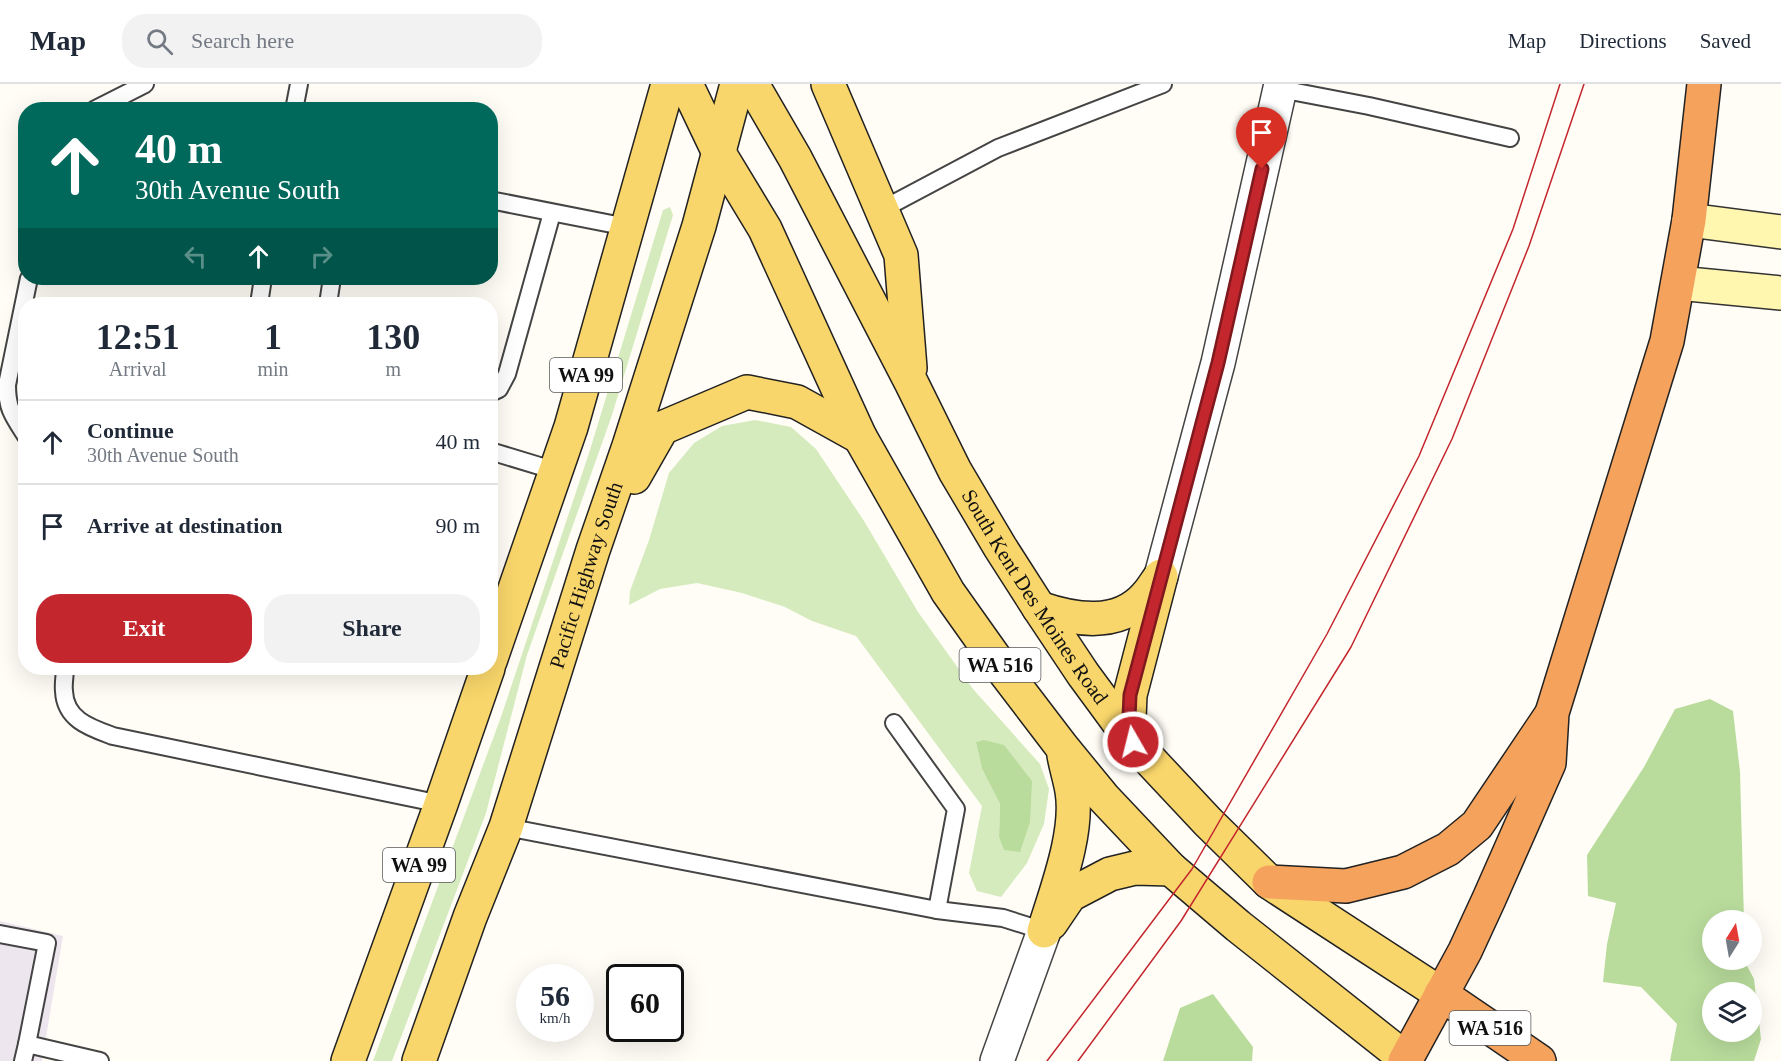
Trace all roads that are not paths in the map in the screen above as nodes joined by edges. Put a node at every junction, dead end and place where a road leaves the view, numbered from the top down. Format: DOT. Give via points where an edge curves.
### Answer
graph roads {
  1 [pos="145,84"];
  2 [pos="299,84"];
  3 [pos="668,84"];
  4 [pos="686,84"];
  5 [pos="737,84"];
  6 [pos="752,84"];
  7 [pos="828,84"];
  8 [pos="1163,84"];
  9 [pos="1704,84"];
  10 [pos="1280,87"];
  11 [pos="1120,92"];
  12 [pos="110,102"];
  13 [pos="296,102"];
  14 [pos="1510,138"];
  15 [pos="719,153"];
  16 [pos="498,202"];
  17 [pos="883,209"];
  18 [pos="552,213"];
  19 [pos="1689,220"];
  20 [pos="627,227"];
  21 [pos="1781,232"];
  22 [pos="1677,284"];
  23 [pos="1781,293"];
  24 [pos="18,332"];
  25 [pos="911,382"];
  26 [pos="498,389"];
  27 [pos="18,424"];
  28 [pos="860,437"];
  29 [pos="498,453"];
  30 [pos="556,471"];
  31 [pos="594,550"];
  32 [pos="1161,576"];
  33 [pos="1039,608"];
  34 [pos="498,638"];
  35 [pos="64,675"];
  36 [pos="486,675"];
  37 [pos="1552,713"];
  38 [pos="894,723"];
  39 [pos="1133,742"];
  40 [pos="1062,747"];
  41 [pos="441,804"];
  42 [pos="506,827"];
  43 [pos="1171,869"];
  44 [pos="1269,882"];
  45 [pos="937,910"];
  46 [pos="1044,931"];
  47 [pos="0,934"];
  48 [pos="1440,994"];
  49 [pos="25,1053"];
  50 [pos="1407,1060"];
  51 [pos="100,1061"];
  52 [pos="348,1061"];
  53 [pos="419,1061"];
  54 [pos="997,1061"];
  55 [pos="1539,1061"];
  1 -- 12 [label="lane"];
  2 -- 13 [label="lane"];
  3 -- 20 [label="main road, WA 99"];
  4 -- 15 [label="main road, WA 516"];
  5 -- 15 [label="main road, Pacific Highway South / WA 99"];
  6 -- 25 [label="main road, South Kent Des Moines Road / WA 516" via="795,158"];
  7 -- 17 [label="main road"];
  8 -- 11 [label="lane"];
  9 -- 19 [label="highway"];
  10 -- 14 [label="lane"];
  10 -- 32 [label="street" via="1218,363"];
  11 -- 17 [label="lane" via="999,148"];
  15 -- 28 [label="main road, WA 516" via="765,229"];
  15 -- 31 [label="main road, Pacific Highway South / WA 99"];
  16 -- 18 [label="lane"];
  17 -- 25 [label="main road" via="902,255"];
  18 -- 20 [label="lane"];
  18 -- 26 [label="lane" via="507,374"];
  19 -- 21 [label="main road"];
  19 -- 22 [label="highway"];
  20 -- 30 [label="main road, WA 99"];
  22 -- 23 [label="main road"];
  22 -- 37 [label="highway" via="1667,341"];
  24 -- 27 [label="lane" via="7,400"];
  25 -- 33 [label="main road, South Kent Des Moines Road / WA 516" via="955,471"];
  28 -- 31 [label="main road" via="797,402 747,392 662,428"];
  28 -- 40 [label="main road, WA 516" via="948,592"];
  29 -- 30 [label="lane"];
  30 -- 34 [label="main road, WA 99"];
  31 -- 42 [label="main road, Pacific Highway South / WA 99"];
  32 -- 33 [label="main road" via="1145,598 1116,615 1081,619"];
  32 -- 39 [label="main road" via="1130,695"];
  33 -- 39 [label="main road, South Kent Des Moines Road / WA 516"];
  35 -- 41 [label="lane" via="63,694 71,712 83,724 113,736"];
  36 -- 41 [label="main road, WA 99"];
  37 -- 44 [label="highway" via="1478,825 1448,849 1403,872 1346,886"];
  37 -- 48 [label="highway" via="1549,763 1489,899"];
  38 -- 45 [label="lane" via="956,809"];
  39 -- 44 [label="main road, South Kent Des Moines Road / WA 516"];
  40 -- 43 [label="main road, WA 516" via="1103,798"];
  40 -- 46 [label="main road" via="1073,813"];
  41 -- 52 [label="main road, WA 99"];
  42 -- 45 [label="lane"];
  42 -- 53 [label="main road, Pacific Highway South / WA 99"];
  43 -- 46 [label="main road" via="1135,868 1110,874 1070,895"];
  43 -- 50 [label="main road, WA 516"];
  44 -- 48 [label="main road, South Kent Des Moines Road / WA 516"];
  45 -- 46 [label="lane" via="1003,918"];
  46 -- 54 [label="street"];
  47 -- 49 [label="lane" via="47,943"];
  48 -- 50 [label="highway"];
  48 -- 55 [label="highway, South Kent Des Moines Road / WA 516"];
  49 -- 51 [label="lane"];
}
